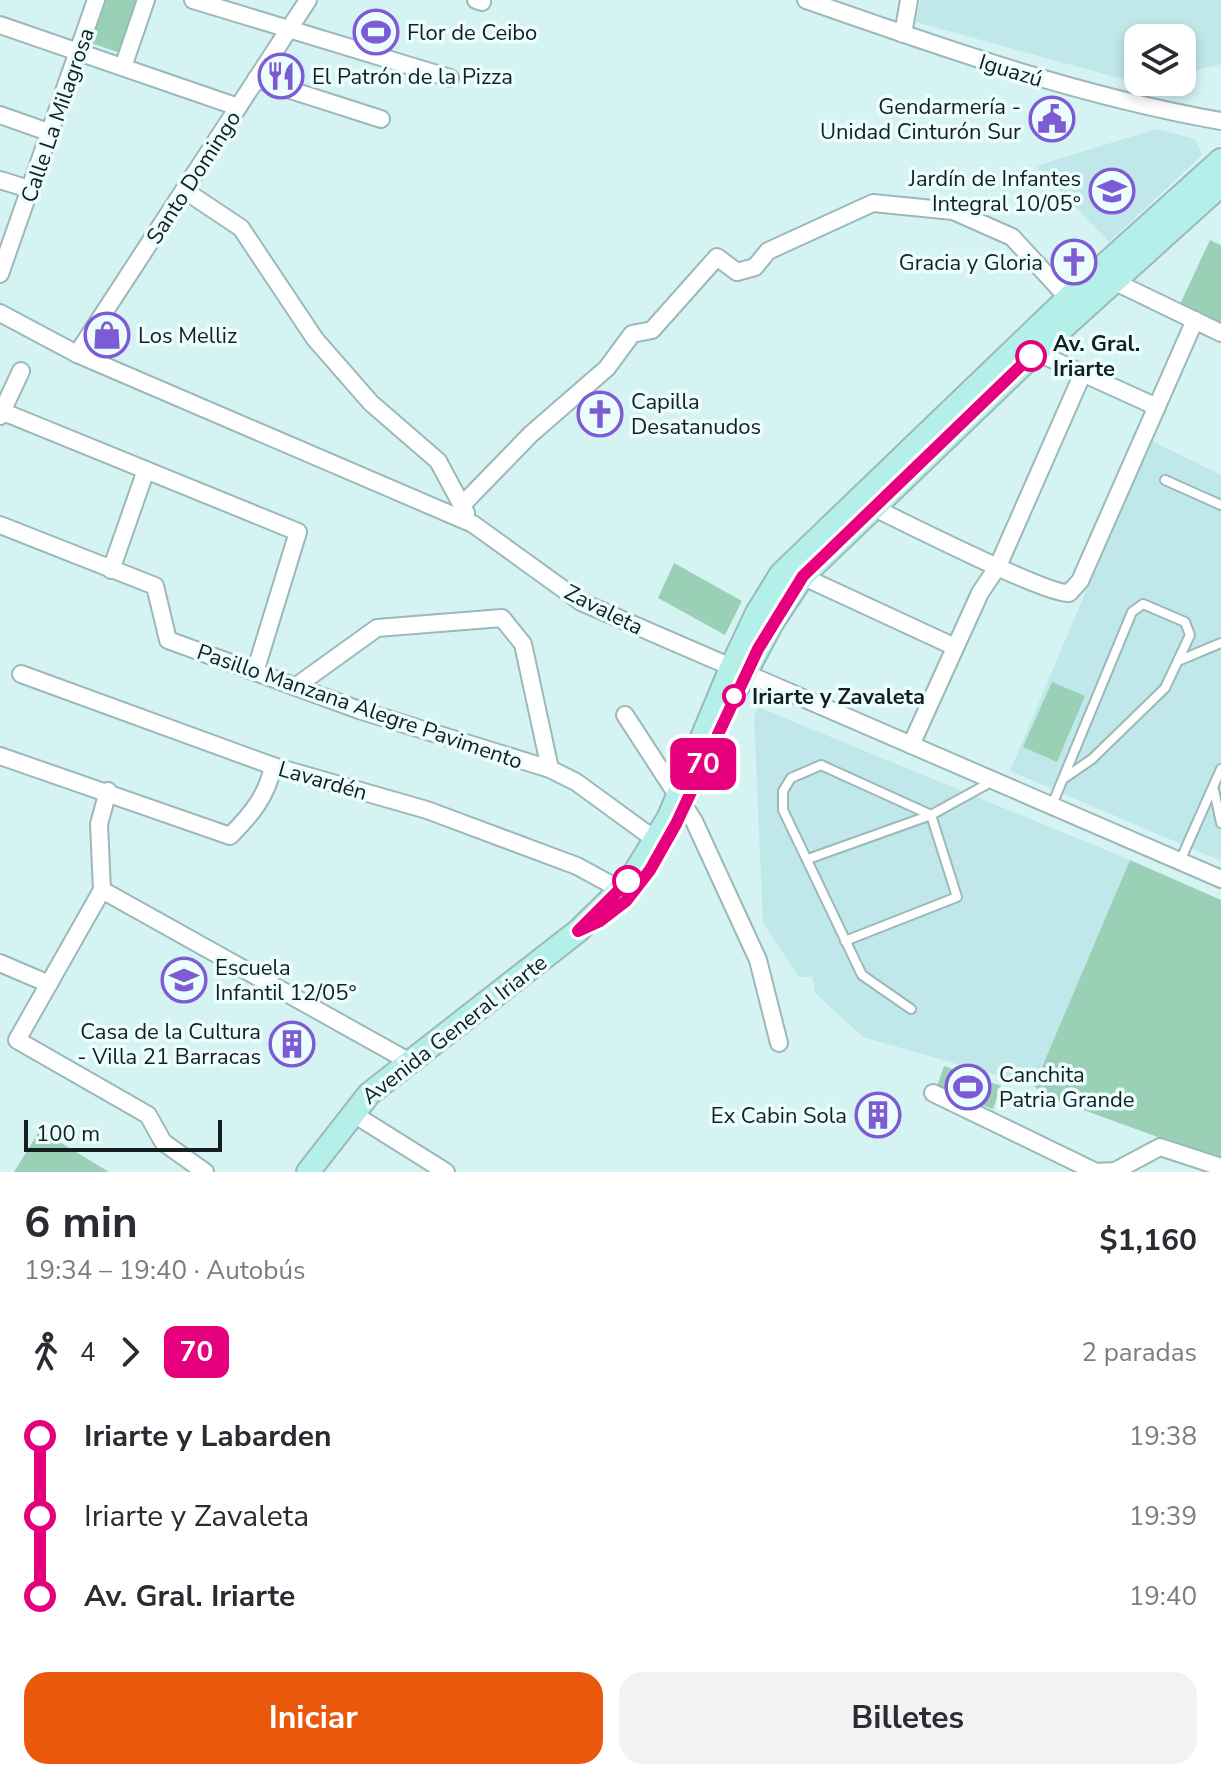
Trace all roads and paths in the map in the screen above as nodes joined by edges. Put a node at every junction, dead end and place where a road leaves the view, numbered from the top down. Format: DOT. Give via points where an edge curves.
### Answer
graph roads {
  1 [pos="96,0"];
  2 [pos="146,0"];
  3 [pos="193,0"];
  4 [pos="308,0"];
  5 [pos="806,0"];
  6 [pos="909,0"];
  7 [pos="0,25"];
  8 [pos="289,30"];
  9 [pos="903,34"];
  10 [pos="80,53"];
  11 [pos="123,67"];
  12 [pos="450,78"];
  13 [pos="256,79"];
  14 [pos="238,107"];
  15 [pos="0,115"];
  16 [pos="381,119"];
  17 [pos="1221,121"];
  18 [pos="51,133"];
  19 [pos="1221,160"];
  20 [pos="0,180"];
  21 [pos="1221,185"];
  22 [pos="32,190"];
  23 [pos="184,190"];
  24 [pos="0,274"];
  25 [pos="1105,277"];
  26 [pos="1068,298"];
  27 [pos="0,313"];
  28 [pos="1195,320"];
  29 [pos="1221,333"];
  30 [pos="1028,348"];
  31 [pos="77,354"];
  32 [pos="21,371"];
  33 [pos="1083,373"];
  34 [pos="1157,407"];
  35 [pos="1,414"];
  36 [pos="146,470"];
  37 [pos="1165,480"];
  38 [pos="866,504"];
  39 [pos="462,505"];
  40 [pos="1221,505"];
  41 [pos="473,524"];
  42 [pos="0,525"];
  43 [pos="998,566"];
  44 [pos="111,570"];
  45 [pos="795,573"];
  46 [pos="1221,643"];
  47 [pos="955,647"];
  48 [pos="1177,661"];
  49 [pos="255,672"];
  50 [pos="738,672"];
  51 [pos="21,674"];
  52 [pos="295,687"];
  53 [pos="625,715"];
  54 [pos="911,745"];
  55 [pos="0,756"];
  56 [pos="273,766"];
  57 [pos="550,769"];
  58 [pos="1221,769"];
  59 [pos="1063,779"];
  60 [pos="993,781"];
  61 [pos="1214,785"];
  62 [pos="108,791"];
  63 [pos="682,799"];
  64 [pos="1052,805"];
  65 [pos="931,815"];
  66 [pos="1221,823"];
  67 [pos="657,841"];
  68 [pos="808,859"];
  69 [pos="1180,861"];
  70 [pos="1221,879"];
  71 [pos="102,890"];
  72 [pos="621,890"];
  73 [pos="578,931"];
  74 [pos="845,941"];
  75 [pos="0,963"];
  76 [pos="49,984"];
  77 [pos="911,1009"];
  78 [pos="779,1043"];
  79 [pos="410,1062"];
  80 [pos="933,1093"];
  81 [pos="352,1113"];
  82 [pos="1221,1167"];
  83 [pos="205,1172"];
  84 [pos="308,1172"];
  85 [pos="446,1172"];
  1 -- 10 [label="street, Calle La Milagrosa"];
  2 -- 11 [label="street"];
  3 -- 8 [label="street"];
  4 -- 8 [label="street, Santo Domingo"];
  5 -- 9 [label="street, Iguazú"];
  6 -- 9 [label="street"];
  7 -- 10 [label="street"];
  8 -- 12 [label="street"];
  8 -- 13 [label="street, Santo Domingo"];
  9 -- 17 [label="street, Iguazú" via="1084,92"];
  10 -- 11 [label="street"];
  10 -- 18 [label="street, Calle La Milagrosa"];
  11 -- 14 [label="street"];
  13 -- 14 [label="street, Santo Domingo"];
  13 -- 16 [label="street"];
  14 -- 23 [label="street, Santo Domingo"];
  15 -- 18 [label="street"];
  18 -- 22 [label="street, Calle La Milagrosa"];
  19 -- 25 [label="main road, Avenida General Iriarte"];
  20 -- 22 [label="street"];
  21 -- 25 [label="main road, Avenida General Iriarte"];
  22 -- 24 [label="street, Calle La Milagrosa"];
  23 -- 31 [label="street, Santo Domingo"];
  23 -- 39 [label="street" via="241,228 315,339 371,403 438,461"];
  25 -- 26 [label="main road, Avenida General Iriarte"];
  25 -- 28 [label="street"];
  25 -- 30 [label="main road, Avenida General Iriarte"];
  26 -- 30 [label="main road, Avenida General Iriarte"];
  26 -- 39 [label="street" via="1012,237 953,211 873,203 768,251 755,267 737,272 717,257 652,330 632,334 607,368 531,434"];
  27 -- 31 [label="street, Zavaleta"];
  28 -- 29 [label="street"];
  28 -- 34 [label="street"];
  30 -- 33 [label="street"];
  30 -- 38 [label="main road, Avenida General Iriarte"];
  31 -- 41 [label="street, Zavaleta"];
  32 -- 35 [label="street"];
  33 -- 34 [label="street"];
  33 -- 43 [label="street"];
  34 -- 43 [label="street" via="1076,588 1062,594"];
  35 -- 36 [label="street"];
  36 -- 44 [label="street"];
  36 -- 49 [label="street" via="298,532"];
  37 -- 40 [label="lane"];
  38 -- 43 [label="street"];
  38 -- 45 [label="main road, Avenida General Iriarte"];
  39 -- 41 [label="street"];
  41 -- 50 [label="street, Zavaleta" via="581,602"];
  42 -- 44 [label="street, Pasillo Manzana Alegre Pavimento"];
  43 -- 47 [label="street"];
  44 -- 49 [label="street, Pasillo Manzana Alegre Pavimento" via="155,586 168,640"];
  45 -- 47 [label="street"];
  45 -- 50 [label="main road, Avenida General Iriarte" via="766,597"];
  46 -- 48 [label="lane"];
  47 -- 54 [label="street"];
  48 -- 59 [label="lane" via="1165,688 1092,759"];
  48 -- 59 [label="lane" via="1190,635 1185,622 1137,606"];
  49 -- 52 [label="street, Pasillo Manzana Alegre Pavimento"];
  50 -- 54 [label="street, Zavaleta"];
  50 -- 63 [label="main road, Avenida General Iriarte"];
  51 -- 56 [label="street, Lavardén"];
  52 -- 57 [label="street, Pasillo Manzana Alegre Pavimento"];
  52 -- 57 [label="street" via="377,628 502,618 523,644"];
  53 -- 63 [label="street"];
  54 -- 60 [label="street, Zavaleta"];
  55 -- 62 [label="street"];
  56 -- 62 [label="street" via="269,788 230,836"];
  56 -- 72 [label="street, Lavardén" via="427,810 577,866"];
  57 -- 67 [label="street, Pasillo Manzana Alegre Pavimento"];
  58 -- 61 [label="lane"];
  59 -- 64 [label="lane"];
  60 -- 64 [label="street, Zavaleta"];
  60 -- 65 [label="lane"];
  61 -- 66 [label="lane"];
  61 -- 69 [label="lane"];
  62 -- 71 [label="street" via="99,824"];
  63 -- 67 [label="main road, Avenida General Iriarte"];
  63 -- 73 [label="main road, Avenida General Iriarte" via="664,848 636,889 600,921"];
  63 -- 78 [label="street" via="754,951"];
  64 -- 69 [label="street, Zavaleta"];
  65 -- 68 [label="lane"];
  65 -- 68 [label="lane" via="821,765 807,768 783,791 783,810"];
  65 -- 74 [label="lane" via="957,897"];
  67 -- 72 [label="main road, Avenida General Iriarte"];
  68 -- 74 [label="lane"];
  69 -- 70 [label="street, Zavaleta"];
  71 -- 76 [label="street"];
  71 -- 79 [label="street"];
  72 -- 73 [label="main road, Avenida General Iriarte"];
  73 -- 79 [label="main road, Avenida General Iriarte"];
  74 -- 77 [label="lane" via="862,975"];
  75 -- 76 [label="street"];
  76 -- 83 [label="street" via="17,1040 148,1115 163,1142"];
  79 -- 81 [label="main road, Avenida General Iriarte"];
  80 -- 82 [label="street" via="1096,1172 1115,1171 1160,1147"];
  81 -- 84 [label="main road, Avenida General Iriarte"];
  81 -- 85 [label="street"];
}
